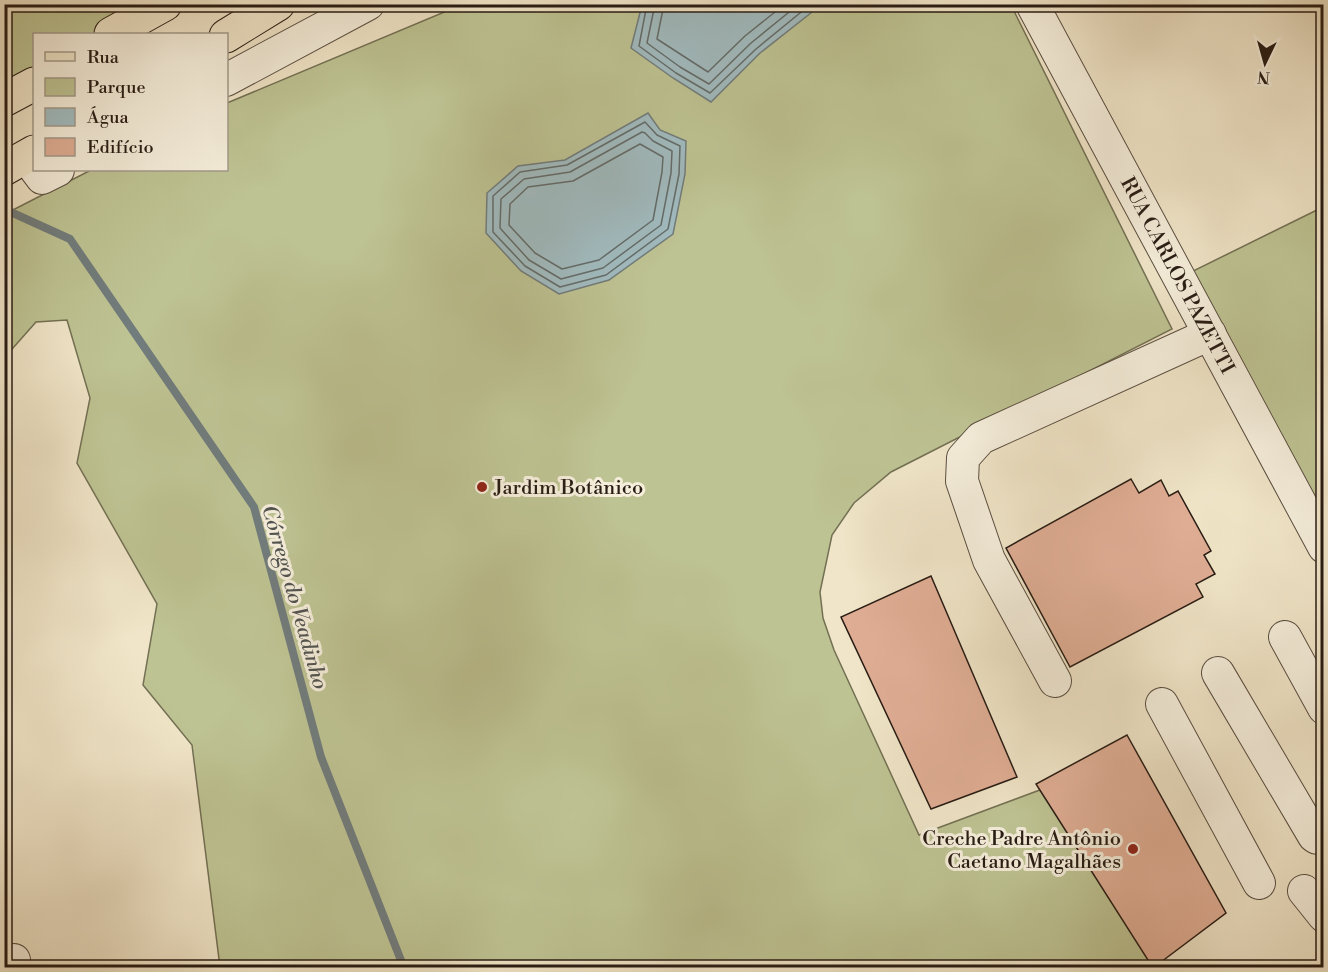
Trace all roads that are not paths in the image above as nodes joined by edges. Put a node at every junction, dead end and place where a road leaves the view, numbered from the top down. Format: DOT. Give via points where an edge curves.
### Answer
graph roads {
  1 [pos="143,4"];
  2 [pos="165,4"];
  3 [pos="278,4"];
  4 [pos="368,4"];
  5 [pos="1032,4"];
  6 [pos="112,33"];
  7 [pos="113,33"];
  8 [pos="228,35"];
  9 [pos="228,79"];
  10 [pos="33,85"];
  11 [pos="4,100"];
  12 [pos="35,171"];
  13 [pos="56,171"];
  14 [pos="1209,334"];
  15 [pos="1323,547"];
  16 [pos="1285,637"];
  17 [pos="1218,673"];
  18 [pos="1055,681"];
  19 [pos="1162,704"];
  20 [pos="1323,708"];
  21 [pos="1323,836"];
  22 [pos="1259,883"];
  23 [pos="1304,891"];
  24 [pos="1323,916"];
  1 -- 6 [label="street"];
  2 -- 7 [label="main road"];
  3 -- 8 [label="main road"];
  4 -- 9 [label="street"];
  5 -- 14 [label="street, RUA CARLOS PAZETTI"];
  10 -- 11 [label="main road"];
  12 -- 13 [label="street" via="42,178"];
  14 -- 15 [label="street, RUA CARLOS PAZETTI"];
  14 -- 18 [label="street" via="981,438 963,458 962,481 988,560"];
  16 -- 20 [label="street"];
  17 -- 21 [label="street" via="1314,836"];
  19 -- 22 [label="street"];
  23 -- 24 [label="street"];
}
